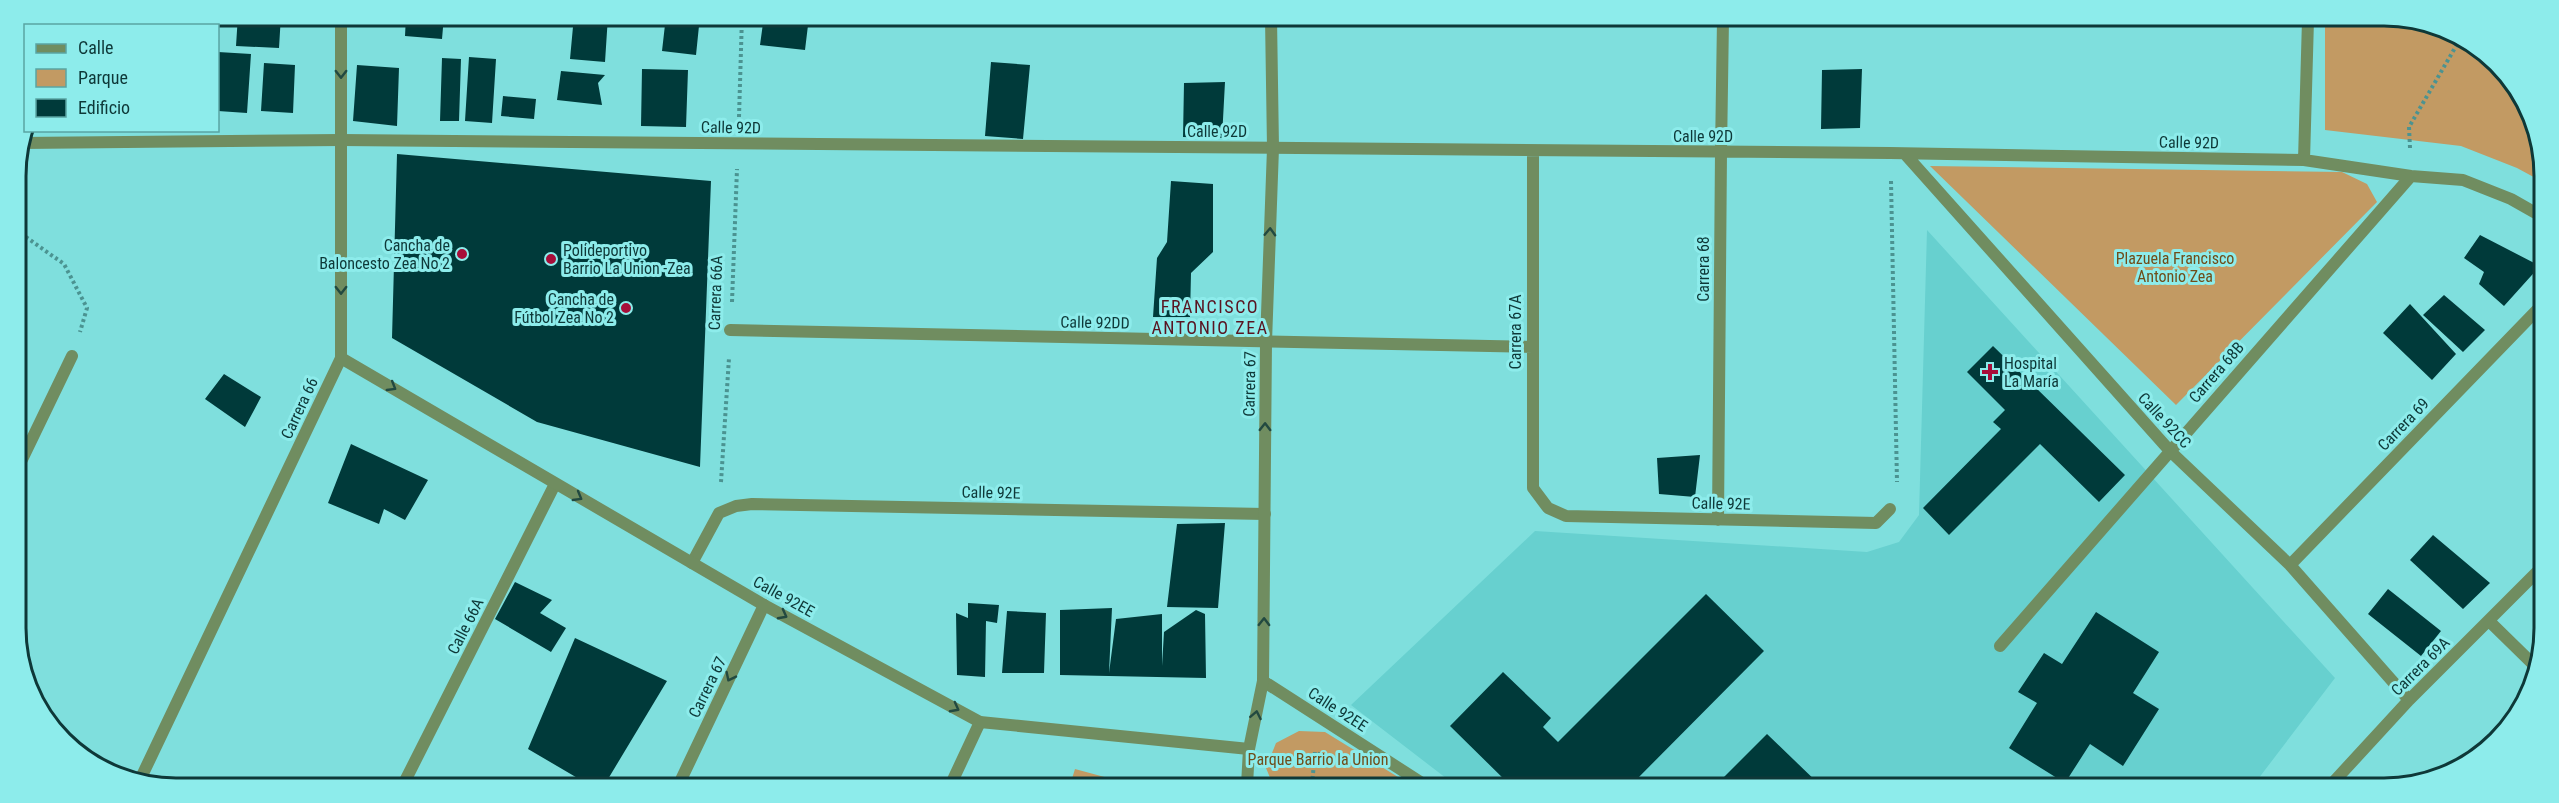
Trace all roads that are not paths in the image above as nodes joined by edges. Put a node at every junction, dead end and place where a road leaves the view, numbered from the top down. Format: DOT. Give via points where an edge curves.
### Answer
graph roads {
  1 [pos="341,26"];
  2 [pos="1271,26"];
  3 [pos="1723,26"];
  4 [pos="2308,26"];
  5 [pos="341,140"];
  6 [pos="30,143"];
  7 [pos="1273,148"];
  8 [pos="1533,151"];
  9 [pos="1721,152"];
  10 [pos="1905,154"];
  11 [pos="2304,160"];
  12 [pos="2411,176"];
  13 [pos="2534,212"];
  14 [pos="2534,313"];
  15 [pos="730,330"];
  16 [pos="1266,342"];
  17 [pos="1532,347"];
  18 [pos="72,356"];
  19 [pos="341,358"];
  20 [pos="26,451"];
  21 [pos="2170,451"];
  22 [pos="555,484"];
  23 [pos="1548,508"];
  24 [pos="1890,509"];
  25 [pos="1264,514"];
  26 [pos="1718,520"];
  27 [pos="692,563"];
  28 [pos="2290,564"];
  29 [pos="2534,575"];
  30 [pos="764,605"];
  31 [pos="2489,621"];
  32 [pos="2000,646"];
  33 [pos="2529,660"];
  34 [pos="1263,681"];
  35 [pos="2409,700"];
  36 [pos="980,722"];
  37 [pos="1249,749"];
  38 [pos="143,773"];
  39 [pos="1413,777"];
  40 [pos="2338,777"];
  41 [pos="407,778"];
  42 [pos="682,778"];
  43 [pos="954,778"];
  44 [pos="1247,778"];
  1 -- 5 [label="street, Carrera 66, one-way"];
  2 -- 7 [label="street, Carrera 67"];
  3 -- 9 [label="street, Carrera 68"];
  4 -- 11 [label="street"];
  5 -- 6 [label="street, Calle 92D"];
  5 -- 7 [label="street, Calle 92D"];
  5 -- 19 [label="street, Carrera 66, one-way"];
  7 -- 8 [label="street, Calle 92D"];
  16 -- 7 [label="street, Carrera 67, one-way"];
  8 -- 9 [label="street, Calle 92D"];
  8 -- 17 [label="street, Carrera 67A"];
  9 -- 10 [label="street, Calle 92D"];
  9 -- 26 [label="street, Carrera 68"];
  10 -- 11 [label="street, Calle 92D"];
  10 -- 21 [label="street, Calle 92CC"];
  11 -- 12 [label="street, Calle 92D"];
  12 -- 13 [label="street, Calle 92D" via="2463,180"];
  12 -- 21 [label="street, Carrera 68B"];
  14 -- 28 [label="street, Carrera 69"];
  15 -- 16 [label="street, Calle 92DD"];
  16 -- 17 [label="street, Calle 92DD"];
  25 -- 16 [label="street, Carrera 67, one-way"];
  17 -- 23 [label="street, Carrera 67A" via="1533,488"];
  18 -- 20 [label="street"];
  19 -- 22 [label="street, Calle 92EE, one-way"];
  19 -- 38 [label="street, Carrera 66"];
  21 -- 28 [label="street, Calle 92CC"];
  21 -- 32 [label="street, Carrera 68B"];
  22 -- 27 [label="street, Calle 92EE, one-way"];
  22 -- 41 [label="street, Calle 66A"];
  23 -- 26 [label="street, Calle 92E" via="1566,516"];
  24 -- 26 [label="street, Calle 92E" via="1876,523"];
  25 -- 27 [label="street, Calle 92E" via="752,504 719,513"];
  34 -- 25 [label="street, Carrera 67, one-way"];
  27 -- 30 [label="street, Calle 92EE"];
  28 -- 35 [label="street, Calle 92CC"];
  29 -- 31 [label="street, Carrera 69A"];
  30 -- 36 [label="street, Calle 92EE, one-way"];
  30 -- 42 [label="street, Carrera 67, one-way"];
  31 -- 33 [label="street"];
  31 -- 35 [label="street, Carrera 69A"];
  37 -- 34 [label="street, Carrera 67, one-way"];
  34 -- 39 [label="street, Calle 92EE"];
  35 -- 40 [label="street, Carrera 69A"];
  36 -- 37 [label="street, Calle 92EE"];
  36 -- 43 [label="street"];
  37 -- 44 [label="street"];
}
